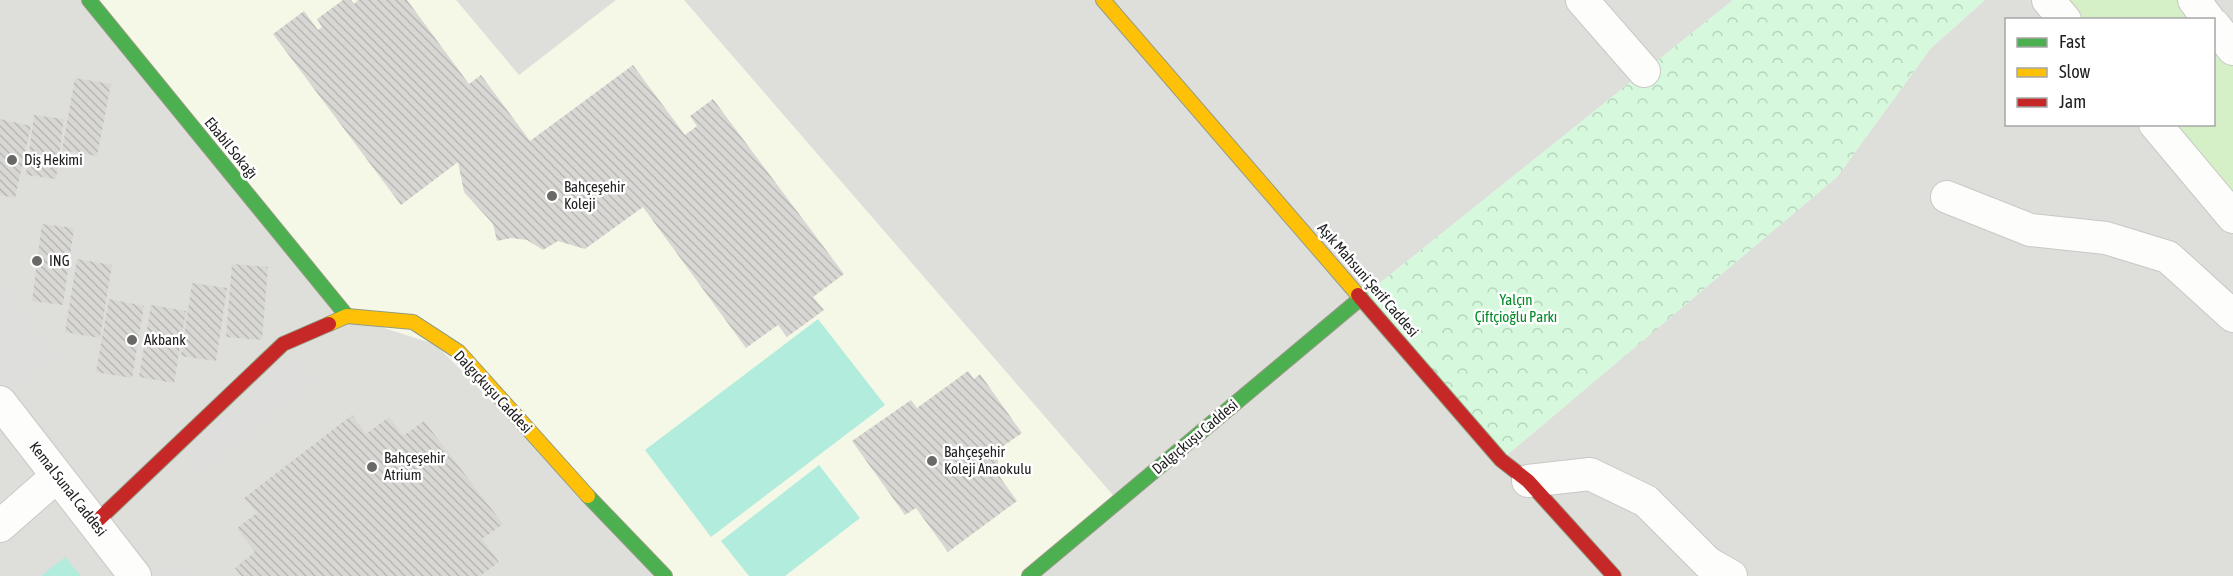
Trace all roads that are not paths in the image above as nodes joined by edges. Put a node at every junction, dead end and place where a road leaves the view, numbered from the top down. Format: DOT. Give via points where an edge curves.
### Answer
graph roads {
  1 [pos="89,0"];
  2 [pos="1103,0"];
  3 [pos="1582,0"];
  4 [pos="2048,0"];
  5 [pos="2194,0"];
  6 [pos="2063,18"];
  7 [pos="2208,18"];
  8 [pos="2215,26"];
  9 [pos="2233,49"];
  10 [pos="1644,71"];
  11 [pos="2156,126"];
  12 [pos="1947,197"];
  13 [pos="2233,216"];
  14 [pos="1361,298"];
  15 [pos="347,316"];
  16 [pos="2233,316"];
  17 [pos="0,402"];
  18 [pos="57,476"];
  19 [pos="1528,481"];
  20 [pos="95,524"];
  21 [pos="0,526"];
  22 [pos="135,576"];
  23 [pos="665,576"];
  24 [pos="1029,576"];
  25 [pos="1614,576"];
  26 [pos="1731,576"];
  1 -- 15 [label="street, Ebabil Sokağı"];
  2 -- 14 [label="street, Aşık Mahsuni Şerif Caddesi"];
  3 -- 10 [label="street"];
  4 -- 6 [label="street"];
  5 -- 7 [label="street"];
  8 -- 9 [label="street"];
  11 -- 13 [label="street"];
  12 -- 16 [label="street" via="2030,230 2106,238 2168,257"];
  14 -- 19 [label="street, Aşık Mahsuni Şerif Caddesi" via="1501,460"];
  14 -- 24 [label="street, Dalgıçkuşu Caddesi"];
  15 -- 20 [label="street, Dalgıçkuşu Caddesi" via="283,344"];
  15 -- 23 [label="street, Dalgıçkuşu Caddesi" via="413,322 459,352"];
  17 -- 18 [label="street, Kemal Sunal Caddesi"];
  18 -- 20 [label="street, Kemal Sunal Caddesi"];
  18 -- 21 [label="street"];
  19 -- 25 [label="street, Aşık Mahsuni Şerif Caddesi"];
  19 -- 26 [label="street" via="1590,474 1646,501 1708,563"];
  20 -- 22 [label="street, Kemal Sunal Caddesi"];
}
